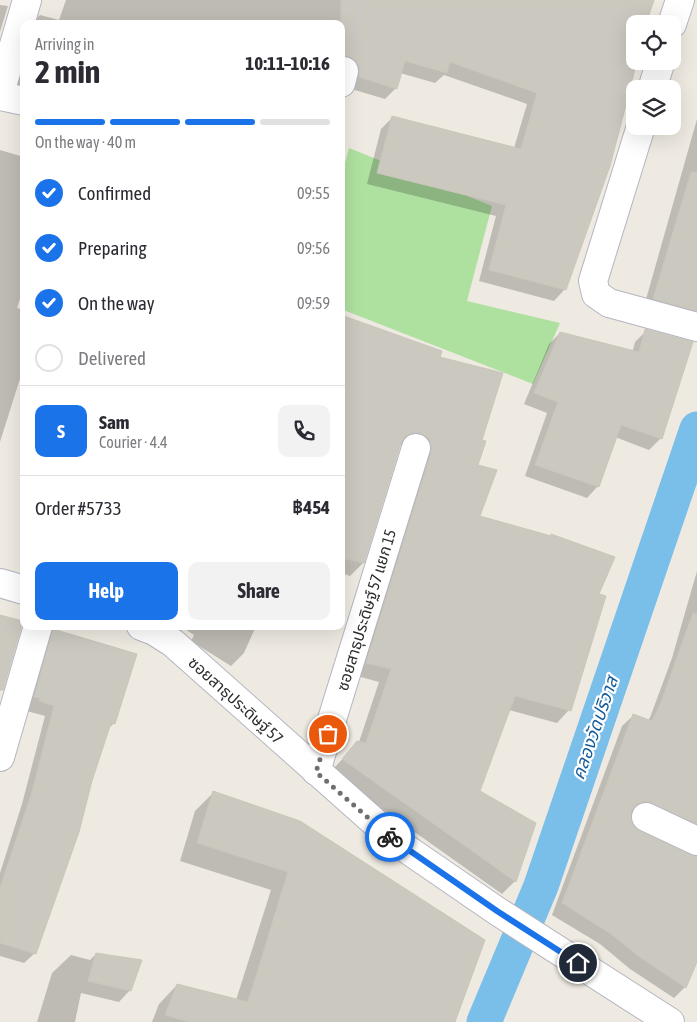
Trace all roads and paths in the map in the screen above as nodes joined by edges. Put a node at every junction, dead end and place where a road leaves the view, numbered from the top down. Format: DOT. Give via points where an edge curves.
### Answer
graph roads {
  1 [pos="27,0"];
  2 [pos="364,0"];
  3 [pos="680,0"];
  4 [pos="675,15"];
  5 [pos="21,20"];
  6 [pos="20,24"];
  7 [pos="345,70"];
  8 [pos="0,94"];
  9 [pos="20,100"];
  10 [pos="638,135"];
  11 [pos="697,327"];
  12 [pos="416,448"];
  13 [pos="0,583"];
  14 [pos="20,589"];
  15 [pos="37,630"];
  16 [pos="154,630"];
  17 [pos="0,757"];
  18 [pos="316,772"];
  19 [pos="646,817"];
  20 [pos="697,841"];
  21 [pos="670,1022"];
  1 -- 5 [label="street"];
  2 -- 7 [label="path"];
  3 -- 4 [label="street"];
  6 -- 8 [label="street"];
  8 -- 9 [label="street"];
  10 -- 11 [label="street" via="593,281 596,294 609,303"];
  12 -- 18 [label="street, ซอยสาธุประดิษฐ์ 57 แยก 15"];
  13 -- 14 [label="street"];
  15 -- 17 [label="street"];
  16 -- 18 [label="street, ซอยสาธุประดิษฐ์ 57" via="173,643"];
  18 -- 21 [label="street, ซอยสาธุประดิษฐ์ 57" via="398,843"];
  19 -- 20 [label="street"];
}
